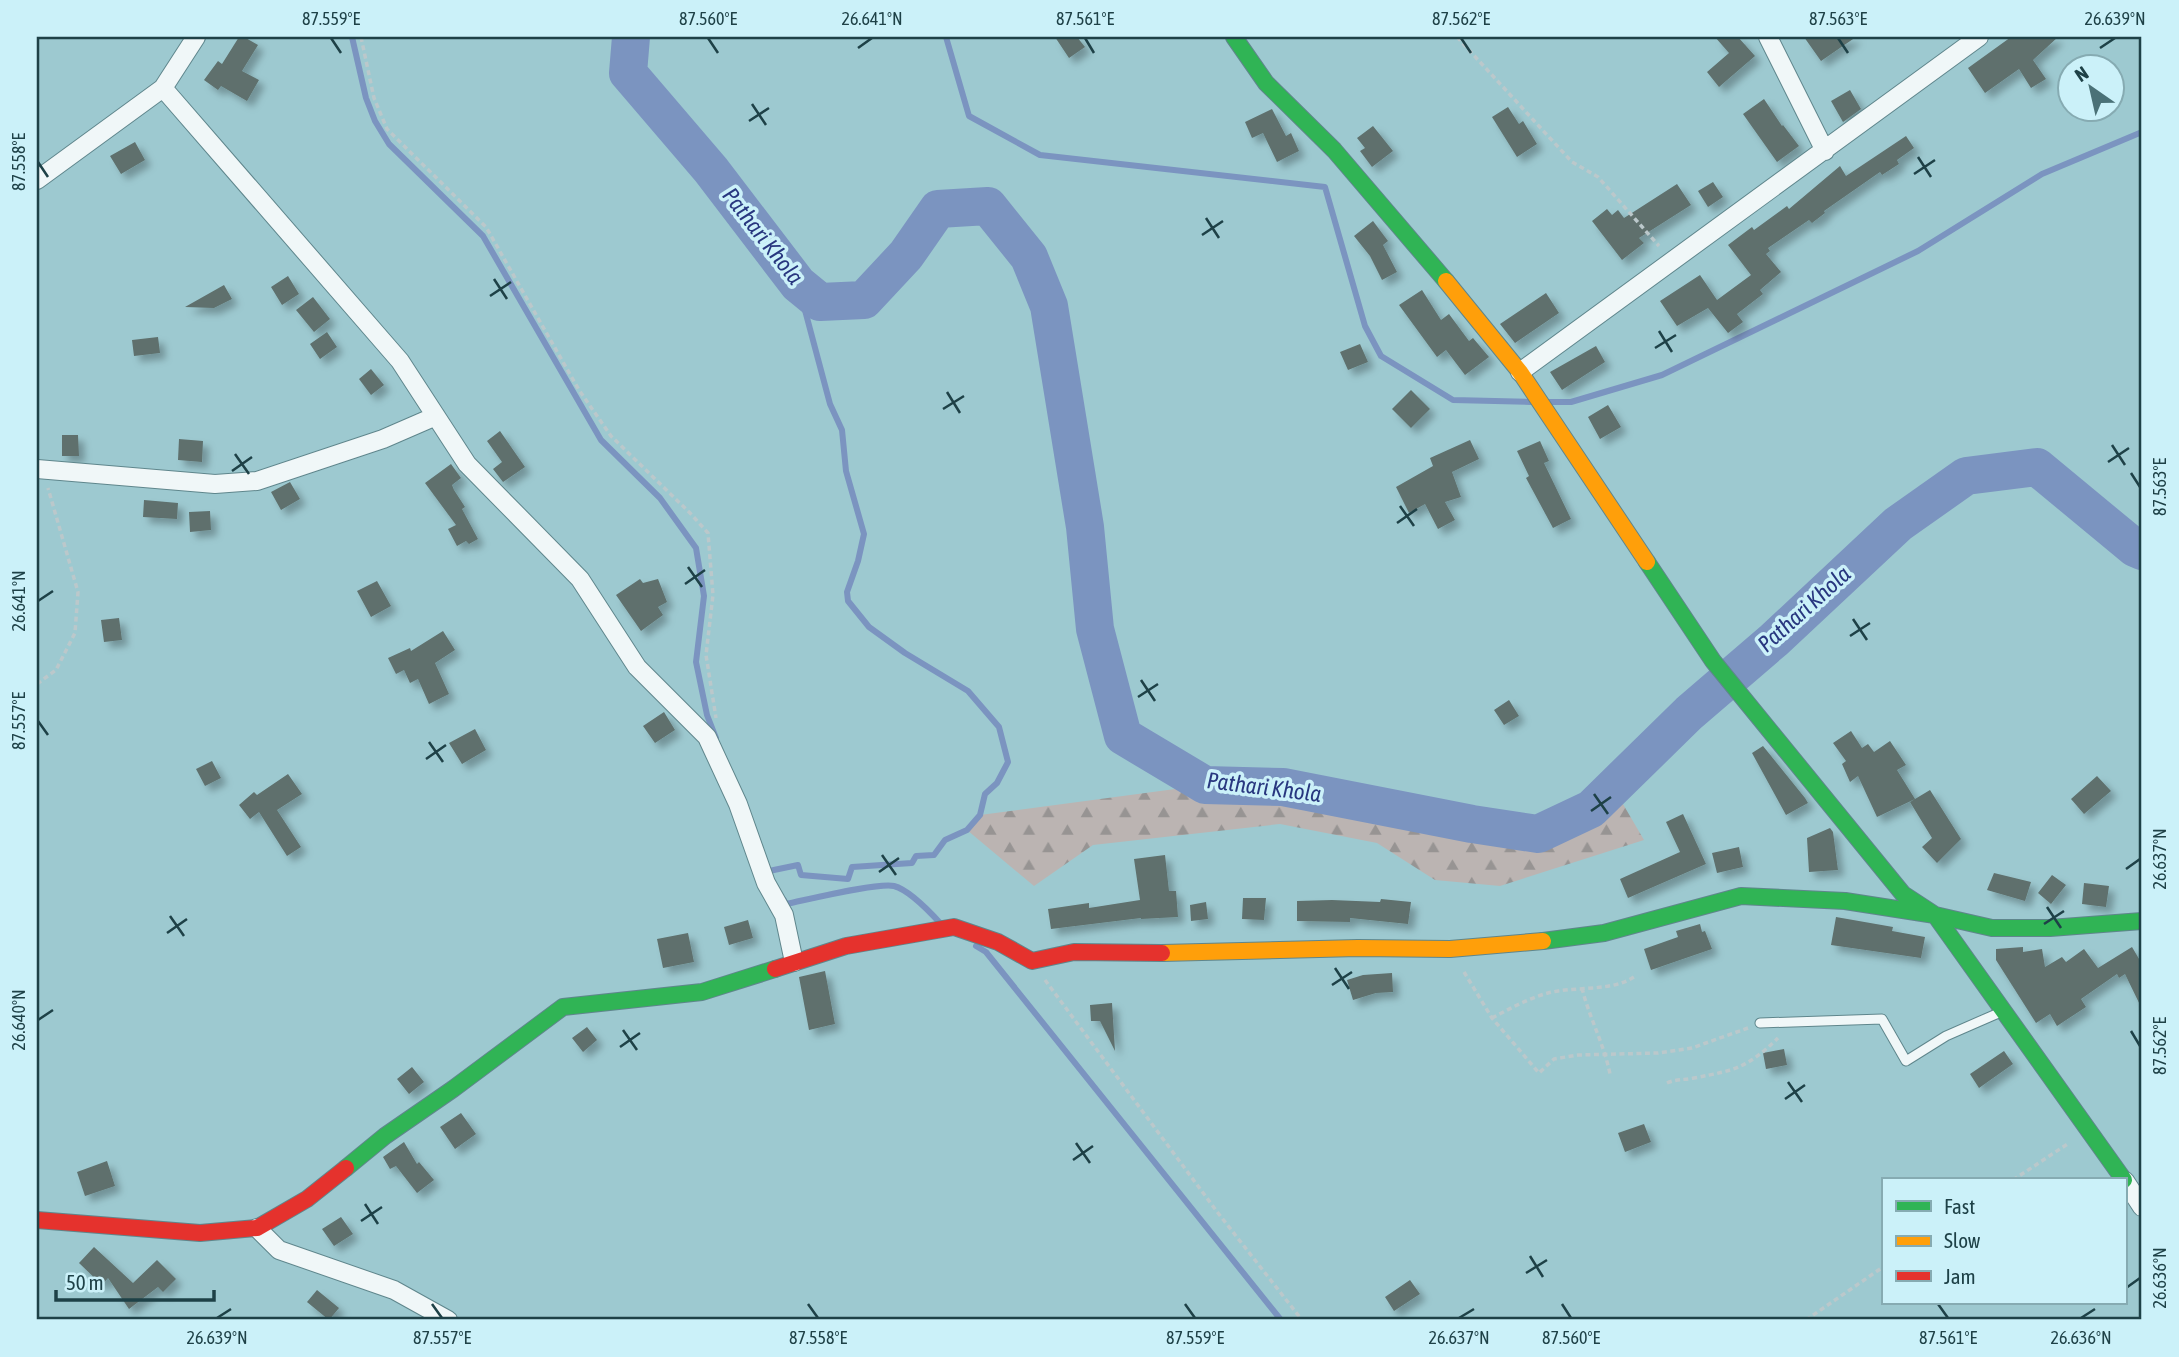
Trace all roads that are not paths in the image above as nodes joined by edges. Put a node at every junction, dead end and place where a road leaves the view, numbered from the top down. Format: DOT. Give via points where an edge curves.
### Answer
graph roads {
  1 [pos="196,37"];
  2 [pos="1234,37"];
  3 [pos="1768,37"];
  4 [pos="1979,37"];
  5 [pos="163,88"];
  6 [pos="1825,151"];
  7 [pos="37,180"];
  8 [pos="1520,372"];
  9 [pos="436,416"];
  10 [pos="40,469"];
  11 [pos="1935,915"];
  12 [pos="2142,920"];
  13 [pos="794,962"];
  14 [pos="2004,1010"];
  15 [pos="1760,1023"];
  16 [pos="2122,1178"];
  17 [pos="2126,1184"];
  18 [pos="2142,1207"];
  19 [pos="37,1220"];
  20 [pos="257,1228"];
  21 [pos="448,1320"];
  1 -- 5 [label="street"];
  2 -- 8 [label="street" via="1266,83 1334,150"];
  3 -- 6 [label="street"];
  4 -- 6 [label="street"];
  5 -- 7 [label="street"];
  5 -- 9 [label="street" via="400,361"];
  6 -- 8 [label="street"];
  8 -- 11 [label="street" via="1713,661 1903,894"];
  9 -- 10 [label="street" via="383,439 257,481 215,484"];
  9 -- 13 [label="street" via="467,464 580,579 637,667 708,737 766,883 784,915"];
  11 -- 12 [label="street" via="1992,928"];
  11 -- 13 [label="street" via="1845,901 1741,896 1604,933 1512,945 1074,952 1032,961 998,942 954,928 846,946"];
  11 -- 14 [label="street"];
  13 -- 20 [label="street" via="702,992 563,1007 385,1136 307,1199"];
  14 -- 15 [label="lane" via="1906,1060 1882,1018"];
  14 -- 16 [label="street"];
  17 -- 18 [label="street"];
  19 -- 20 [label="street" via="200,1233"];
  20 -- 21 [label="street" via="279,1250 394,1290"];
}
